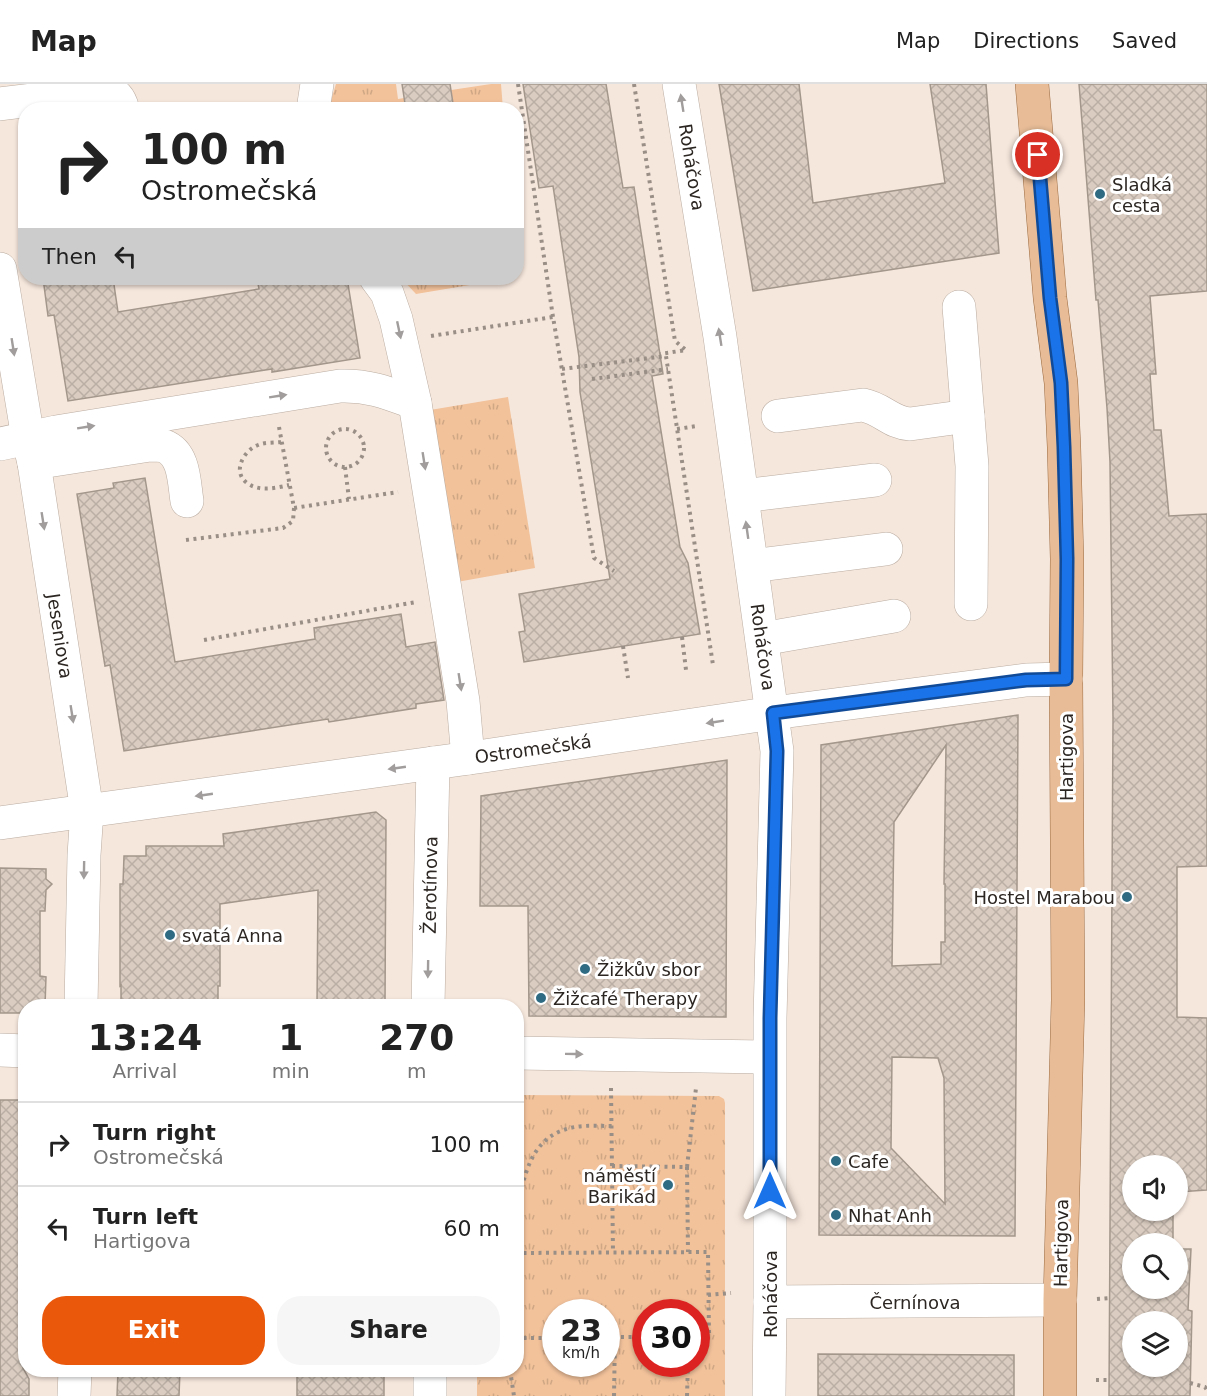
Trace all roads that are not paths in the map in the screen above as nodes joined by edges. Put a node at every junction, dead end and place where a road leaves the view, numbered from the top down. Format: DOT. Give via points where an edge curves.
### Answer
graph roads {
  1 [pos="679,84"];
  2 [pos="1032,84"];
  3 [pos="121,102"];
  4 [pos="0,104"];
  5 [pos="0,269"];
  6 [pos="381,285"];
  7 [pos="959,307"];
  8 [pos="415,403"];
  9 [pos="778,416"];
  10 [pos="968,416"];
  11 [pos="21,448"];
  12 [pos="875,480"];
  13 [pos="742,496"];
  14 [pos="187,501"];
  15 [pos="886,549"];
  16 [pos="752,566"];
  17 [pos="971,604"];
  18 [pos="894,616"];
  19 [pos="762,639"];
  20 [pos="1066,679"];
  21 [pos="773,713"];
  22 [pos="468,758"];
  23 [pos="432,763"];
  24 [pos="87,811"];
  25 [pos="0,823"];
  26 [pos="81,999"];
  27 [pos="428,999"];
  28 [pos="0,1050"];
  29 [pos="18,1051"];
  30 [pos="524,1053"];
  31 [pos="769,1057"];
  32 [pos="1060,1300"];
  33 [pos="770,1302"];
  34 [pos="75,1377"];
  35 [pos="430,1377"];
  36 [pos="74,1396"];
  37 [pos="430,1396"];
  38 [pos="769,1396"];
  39 [pos="1060,1396"];
  13 -- 1 [label="street, Roháčova, one-way"];
  2 -- 20 [label="main road, Hartigova" via="1062,405"];
  3 -- 4 [label="street" via="115,94 105,91"];
  5 -- 11 [label="street, Jeseniova, one-way"];
  6 -- 8 [label="street, one-way" via="396,319"];
  7 -- 10 [label="street"];
  11 -- 8 [label="street, one-way" via="56,432 340,386 376,389"];
  8 -- 22 [label="street, one-way" via="463,701"];
  9 -- 10 [label="street" via="863,405 877,408 904,424"];
  10 -- 17 [label="street" via="972,466"];
  11 -- 14 [label="street" via="164,446 176,454 181,464"];
  11 -- 24 [label="street, Jeseniova, one-way"];
  12 -- 13 [label="street"];
  16 -- 13 [label="street, Roháčova, one-way"];
  15 -- 16 [label="street"];
  16 -- 19 [label="street, Roháčova"];
  18 -- 19 [label="street"];
  19 -- 21 [label="street, Roháčova"];
  20 -- 21 [label="street, Ostromečská" via="1026,680"];
  20 -- 32 [label="main road, Hartigova" via="1068,1000"];
  21 -- 22 [label="street, Ostromečská, one-way"];
  21 -- 31 [label="street, Roháčova" via="777,751"];
  22 -- 23 [label="street, Ostromečská"];
  23 -- 24 [label="street, Ostromečská, one-way"];
  23 -- 27 [label="street, Žerotínova, one-way"];
  24 -- 25 [label="street, Ostromečská"];
  24 -- 26 [label="street, Jeseniova, one-way"];
  28 -- 29 [label="street"];
  30 -- 31 [label="street, one-way"];
  31 -- 33 [label="street, Roháčova"];
  32 -- 33 [label="street, Černínova"];
  32 -- 39 [label="main road, Hartigova"];
  33 -- 38 [label="street, Roháčova"];
  34 -- 36 [label="street"];
  35 -- 37 [label="street"];
}
